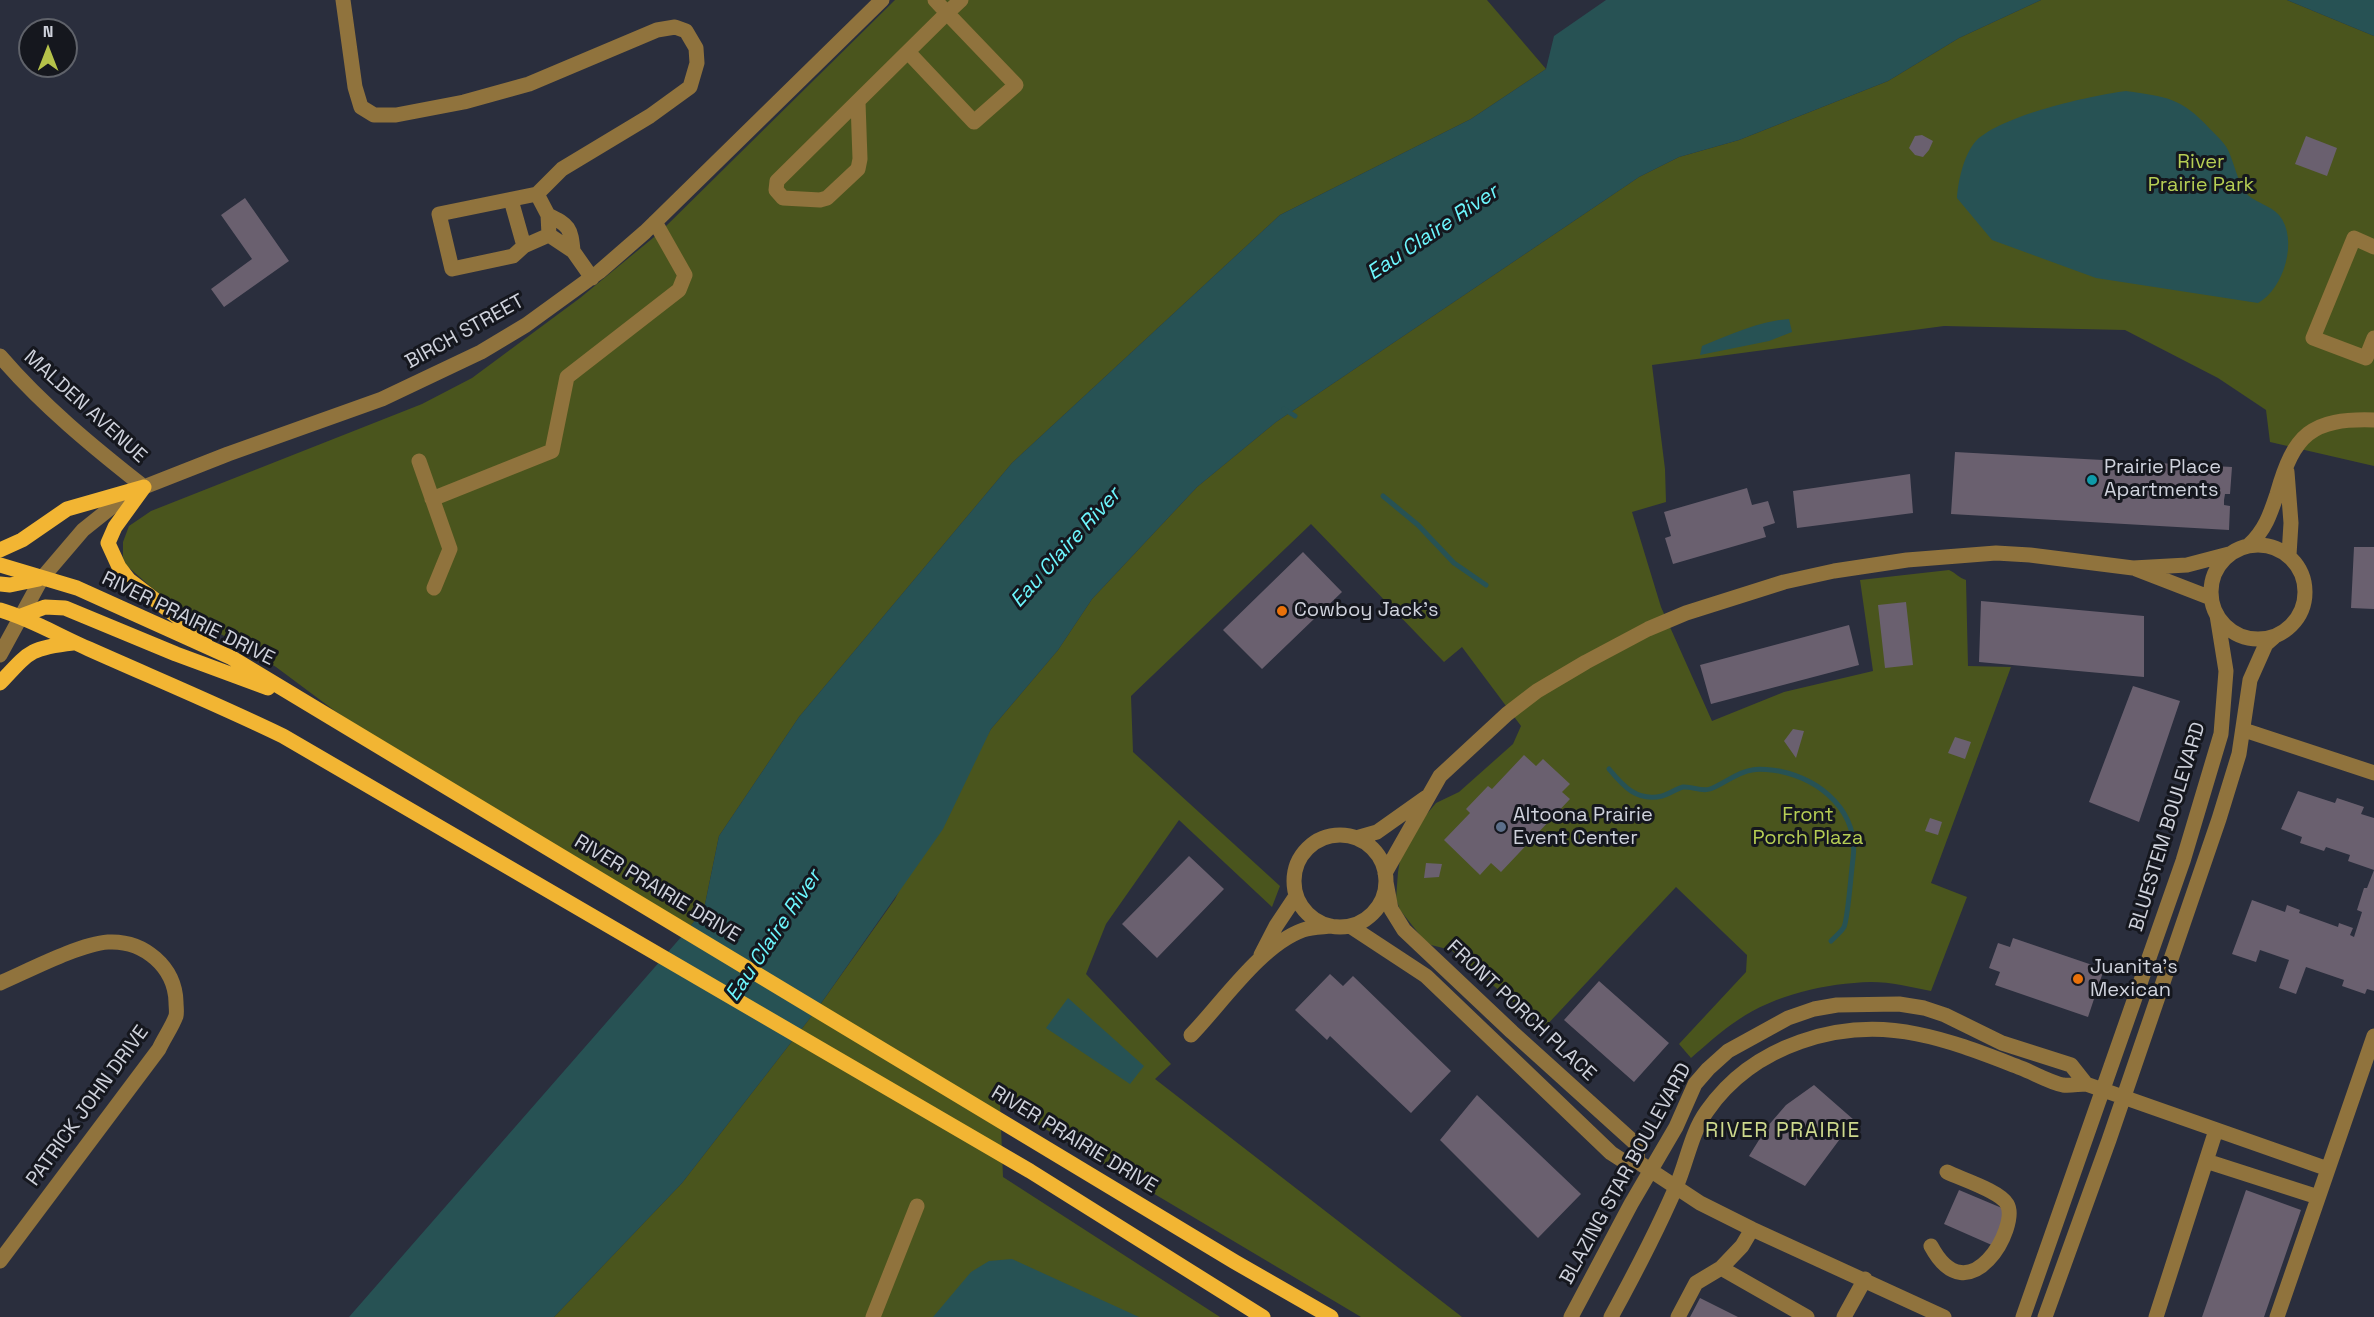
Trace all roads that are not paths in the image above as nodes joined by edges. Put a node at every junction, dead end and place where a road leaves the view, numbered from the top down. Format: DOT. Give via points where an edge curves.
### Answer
graph roads {
  1 [pos="343,0"];
  2 [pos="882,0"];
  3 [pos="935,0"];
  4 [pos="961,0"];
  5 [pos="947,14"];
  6 [pos="908,52"];
  7 [pos="858,102"];
  8 [pos="537,194"];
  9 [pos="511,200"];
  10 [pos="548,215"];
  11 [pos="655,222"];
  12 [pos="549,235"];
  13 [pos="524,246"];
  14 [pos="2374,247"];
  15 [pos="573,251"];
  16 [pos="592,278"];
  17 [pos="2374,338"];
  18 [pos="0,356"];
  19 [pos="2374,420"];
  20 [pos="419,461"];
  21 [pos="2287,469"];
  22 [pos="144,487"];
  23 [pos="432,499"];
  24 [pos="2249,545"];
  25 [pos="0,550"];
  26 [pos="2229,554"];
  27 [pos="2289,555"];
  28 [pos="0,566"];
  29 [pos="2133,568"];
  30 [pos="42,578"];
  31 [pos="0,584"];
  32 [pos="434,588"];
  33 [pos="2211,598"];
  34 [pos="0,610"];
  35 [pos="2217,615"];
  36 [pos="21,616"];
  37 [pos="2274,637"];
  38 [pos="75,643"];
  39 [pos="0,655"];
  40 [pos="232,658"];
  41 [pos="0,683"];
  42 [pos="300,700"];
  43 [pos="2244,730"];
  44 [pos="2374,773"];
  45 [pos="1430,794"];
  46 [pos="1356,838"];
  47 [pos="1386,878"];
  48 [pos="1296,896"];
  49 [pos="1332,926"];
  50 [pos="1350,926"];
  51 [pos="1257,963"];
  52 [pos="0,982"];
  53 [pos="1191,1035"];
  54 [pos="2374,1036"];
  55 [pos="2086,1084"];
  56 [pos="2103,1090"];
  57 [pos="2124,1097"];
  58 [pos="2216,1130"];
  59 [pos="2206,1161"];
  60 [pos="1644,1166"];
  61 [pos="2328,1169"];
  62 [pos="1947,1172"];
  63 [pos="1676,1188"];
  64 [pos="2318,1197"];
  65 [pos="917,1206"];
  66 [pos="1752,1229"];
  67 [pos="1931,1246"];
  68 [pos="0,1261"];
  69 [pos="1720,1268"];
  70 [pos="1865,1279"];
  71 [pos="1940,1316"];
  72 [pos="873,1317"];
  73 [pos="1263,1317"];
  74 [pos="1331,1317"];
  75 [pos="1571,1317"];
  76 [pos="1611,1317"];
  77 [pos="1678,1317"];
  78 [pos="1807,1317"];
  79 [pos="1844,1317"];
  80 [pos="2023,1317"];
  81 [pos="2045,1317"];
  82 [pos="2156,1317"];
  83 [pos="2277,1317"];
  1 -- 8 [label="street" via="361,107 374,115 396,115 464,102 529,84 657,30 675,27 686,31 696,48 697,63 690,87 562,169"];
  2 -- 11 [label="street, BIRCH STREET"];
  3 -- 5 [label="street"];
  4 -- 5 [label="street"];
  5 -- 6 [label="street"];
  5 -- 6 [label="street" via="1016,85 974,122"];
  6 -- 7 [label="street"];
  7 -- 7 [label="street" via="777,181 776,190 783,198 827,198 858,169"];
  8 -- 9 [label="street"];
  8 -- 10 [label="street"];
  9 -- 13 [label="street"];
  9 -- 13 [label="street" via="439,214 452,269 513,256"];
  10 -- 12 [label="street"];
  10 -- 15 [label="street" via="571,230"];
  11 -- 16 [label="street, BIRCH STREET"];
  11 -- 23 [label="street" via="685,275 679,290 567,377 552,451"];
  12 -- 13 [label="street"];
  12 -- 15 [label="street"];
  14 -- 17 [label="street" via="2354,238 2313,338 2366,358"];
  15 -- 16 [label="street"];
  16 -- 22 [label="street, BIRCH STREET" via="526,325 433,376 382,399"];
  18 -- 22 [label="street, MALDEN AVENUE" via="23,383 103,456"];
  19 -- 21 [label="street" via="2341,420 2314,429 2296,445"];
  20 -- 23 [label="street"];
  21 -- 24 [label="street" via="2269,519"];
  21 -- 27 [label="street"];
  22 -- 25 [label="main road" via="67,509"];
  22 -- 30 [label="street, BIRCH STREET" via="82,530"];
  22 -- 40 [label="main road" via="108,543 118,567 129,580"];
  23 -- 32 [label="street" via="450,549"];
  24 -- 26 [label="street"];
  24 -- 27 [label="street" via="2263,544"];
  26 -- 29 [label="street" via="2187,565"];
  26 -- 33 [label="street" via="2218,566"];
  27 -- 37 [label="street" via="2304,579 2304,607 2287,630"];
  28 -- 30 [label="main road"];
  29 -- 33 [label="street"];
  29 -- 45 [label="street" via="2030,555 1955,556 1834,571 1730,598 1648,629 1537,691 1440,776"];
  30 -- 31 [label="main road"];
  30 -- 36 [label="street, BIRCH STREET"];
  30 -- 40 [label="main road, RIVER PRAIRIE DRIVE" via="77,588"];
  33 -- 35 [label="street, BLUESTEM BOULEVARD"];
  34 -- 36 [label="main road"];
  35 -- 37 [label="street, BLUESTEM BOULEVARD" via="2242,636"];
  35 -- 56 [label="street, BLUESTEM BOULEVARD" via="2226,671 2221,734 2183,861"];
  36 -- 38 [label="main road"];
  36 -- 39 [label="street, BIRCH STREET"];
  36 -- 42 [label="main road" via="45,607 65,608"];
  37 -- 43 [label="street" via="2266,644 2250,680"];
  38 -- 41 [label="main road" via="32,651"];
  38 -- 73 [label="main road" via="283,736 1030,1171"];
  40 -- 42 [label="main road, RIVER PRAIRIE DRIVE"];
  42 -- 74 [label="main road, RIVER PRAIRIE DRIVE"];
  43 -- 44 [label="street"];
  43 -- 57 [label="street" via="2219,819"];
  45 -- 46 [label="street" via="1393,823"];
  45 -- 47 [label="street"];
  46 -- 47 [label="street, FRONT PORCH PLACE" via="1375,852"];
  46 -- 48 [label="street" via="1333,836 1309,847 1295,869"];
  47 -- 50 [label="street" via="1376,910"];
  47 -- 60 [label="street, FRONT PORCH PLACE" via="1391,909 1404,930 1636,1144"];
  48 -- 49 [label="street" via="1310,916"];
  48 -- 51 [label="street"];
  49 -- 50 [label="street"];
  49 -- 51 [label="street" via="1304,930"];
  50 -- 60 [label="street, FRONT PORCH PLACE" via="1426,976 1601,1145 1624,1162"];
  51 -- 53 [label="street"];
  52 -- 68 [label="street, PATRICK JOHN DRIVE" via="88,946 109,942 130,945 150,953 167,968 176,993 177,1014 159,1049"];
  54 -- 61 [label="street"];
  55 -- 56 [label="street, BLAZING STAR BOULEVARD"];
  55 -- 60 [label="street, BLAZING STAR BOULEVARD" via="2072,1065 2002,1043 1924,1008 1856,1004 1814,1009 1759,1032 1707,1069 1695,1084 1676,1126"];
  55 -- 63 [label="street, BLAZING STAR BOULEVARD" via="2063,1085 1957,1044 1916,1033 1868,1029 1804,1039 1755,1065 1722,1093 1698,1127"];
  56 -- 57 [label="street, BLAZING STAR BOULEVARD"];
  56 -- 80 [label="street, BLUESTEM BOULEVARD"];
  57 -- 58 [label="street, BLAZING STAR BOULEVARD"];
  57 -- 81 [label="street"];
  58 -- 59 [label="street"];
  58 -- 61 [label="street, BLAZING STAR BOULEVARD"];
  59 -- 64 [label="street"];
  59 -- 82 [label="street"];
  60 -- 63 [label="street, FRONT PORCH PLACE"];
  60 -- 75 [label="street, BLAZING STAR BOULEVARD"];
  61 -- 64 [label="street"];
  62 -- 67 [label="street" via="2002,1198 2009,1206 2010,1224 1986,1274 1977,1281 1968,1283 1946,1275"];
  63 -- 66 [label="street, FRONT PORCH PLACE"];
  63 -- 76 [label="street, BLAZING STAR BOULEVARD"];
  64 -- 83 [label="street"];
  65 -- 72 [label="street"];
  66 -- 69 [label="street" via="1742,1246"];
  66 -- 70 [label="street, FRONT PORCH PLACE"];
  69 -- 77 [label="street" via="1696,1283"];
  69 -- 78 [label="street"];
  70 -- 71 [label="street, FRONT PORCH PLACE"];
  70 -- 79 [label="street"];
}
